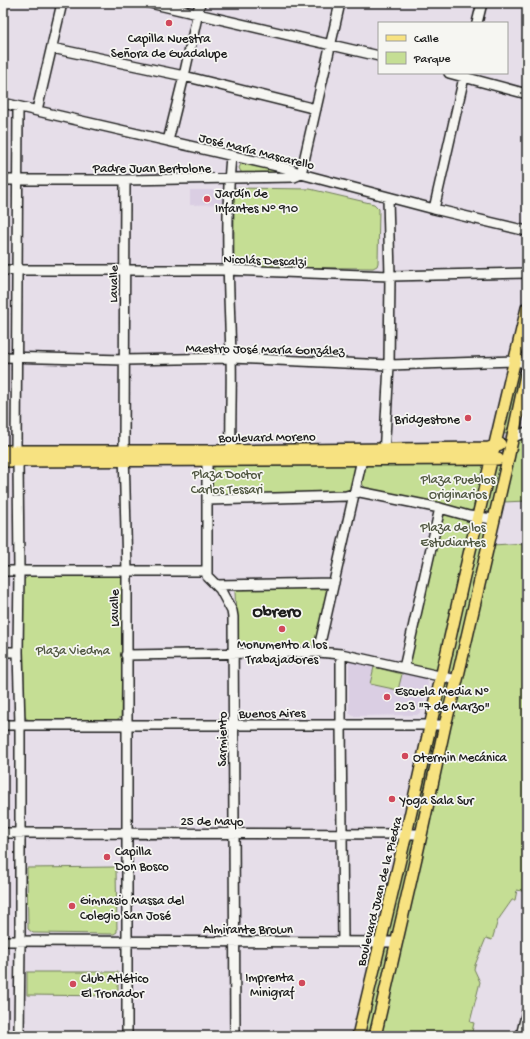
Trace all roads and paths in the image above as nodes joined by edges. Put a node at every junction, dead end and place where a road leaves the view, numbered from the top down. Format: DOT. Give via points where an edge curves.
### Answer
graph roads {
  1 [pos="62,3"];
  2 [pos="150,3"];
  3 [pos="200,3"];
  4 [pos="340,3"];
  5 [pos="482,3"];
  6 [pos="197,14"];
  7 [pos="477,22"];
  8 [pos="331,44"];
  9 [pos="52,48"];
  10 [pos="378,56"];
  11 [pos="465,75"];
  12 [pos="184,76"];
  13 [pos="527,94"];
  14 [pos="3,103"];
  15 [pos="18,107"];
  16 [pos="316,109"];
  17 [pos="37,110"];
  18 [pos="168,141"];
  19 [pos="230,156"];
  20 [pos="301,174"];
  21 [pos="229,179"];
  22 [pos="3,180"];
  23 [pos="17,180"];
  24 [pos="125,180"];
  25 [pos="388,198"];
  26 [pos="434,210"];
  27 [pos="527,231"];
  28 [pos="3,270"];
  29 [pos="17,270"];
  30 [pos="125,270"];
  31 [pos="228,270"];
  32 [pos="527,273"];
  33 [pos="390,276"];
  34 [pos="527,308"];
  35 [pos="3,357"];
  36 [pos="16,357"];
  37 [pos="231,358"];
  38 [pos="124,360"];
  39 [pos="515,360"];
  40 [pos="527,363"];
  41 [pos="389,365"];
  42 [pos="527,370"];
  43 [pos="527,432"];
  44 [pos="513,437"];
  45 [pos="494,447"];
  46 [pos="3,452"];
  47 [pos="363,454"];
  48 [pos="384,455"];
  49 [pos="17,456"];
  50 [pos="124,456"];
  51 [pos="207,456"];
  52 [pos="231,456"];
  53 [pos="508,459"];
  54 [pos="491,460"];
  55 [pos="3,462"];
  56 [pos="355,493"];
  57 [pos="208,500"];
  58 [pos="440,508"];
  59 [pos="478,518"];
  60 [pos="494,519"];
  61 [pos="3,571"];
  62 [pos="19,571"];
  63 [pos="127,571"];
  64 [pos="206,571"];
  65 [pos="334,583"];
  66 [pos="216,584"];
  67 [pos="3,652"];
  68 [pos="18,652"];
  69 [pos="318,652"];
  70 [pos="234,654"];
  71 [pos="341,654"];
  72 [pos="126,655"];
  73 [pos="404,668"];
  74 [pos="441,676"];
  75 [pos="457,680"];
  76 [pos="341,724"];
  77 [pos="431,724"];
  78 [pos="3,725"];
  79 [pos="20,725"];
  80 [pos="127,725"];
  81 [pos="445,725"];
  82 [pos="234,726"];
  83 [pos="3,833"];
  84 [pos="20,833"];
  85 [pos="126,833"];
  86 [pos="234,833"];
  87 [pos="342,834"];
  88 [pos="406,834"];
  89 [pos="421,834"];
  90 [pos="126,940"];
  91 [pos="3,941"];
  92 [pos="20,941"];
  93 [pos="235,941"];
  94 [pos="343,941"];
  95 [pos="380,941"];
  96 [pos="397,942"];
  97 [pos="527,1012"];
  98 [pos="19,1036"];
  99 [pos="127,1036"];
  100 [pos="235,1036"];
  101 [pos="358,1036"];
  102 [pos="375,1036"];
  103 [pos="522,1036"];
  1 -- 9 [label="street"];
  2 -- 6 [label="street"];
  3 -- 6 [label="street"];
  4 -- 8 [label="street"];
  5 -- 7 [label="street"];
  6 -- 8 [label="street"];
  6 -- 12 [label="street"];
  8 -- 10 [label="street"];
  8 -- 16 [label="street"];
  9 -- 12 [label="street"];
  9 -- 17 [label="street"];
  11 -- 13 [label="street"];
  11 -- 26 [label="street"];
  12 -- 16 [label="street"];
  12 -- 18 [label="street"];
  14 -- 15 [label="street, José María Mascarello"];
  15 -- 17 [label="street, José María Mascarello"];
  15 -- 23 [label="street"];
  16 -- 20 [label="street"];
  17 -- 18 [label="street, José María Mascarello"];
  18 -- 19 [label="street, José María Mascarello"];
  19 -- 20 [label="street, José María Mascarello" via="290,169"];
  19 -- 21 [label="street"];
  20 -- 21 [label="street, Padre Juan Bertolone" via="294,177"];
  20 -- 25 [label="street, José María Mascarello"];
  21 -- 24 [label="street, Padre Juan Bertolone"];
  21 -- 31 [label="street"];
  22 -- 23 [label="street, Padre Juan Bertolone"];
  23 -- 24 [label="street, Padre Juan Bertolone"];
  23 -- 29 [label="street"];
  24 -- 30 [label="street, Lavalle"];
  25 -- 26 [label="street, José María Mascarello"];
  25 -- 33 [label="street"];
  26 -- 27 [label="street, José María Mascarello"];
  28 -- 29 [label="street, Nicolás Descalzi"];
  29 -- 30 [label="street, Nicolás Descalzi"];
  29 -- 36 [label="street"];
  30 -- 31 [label="street, Nicolás Descalzi"];
  30 -- 38 [label="street, Lavalle"];
  31 -- 33 [label="street, Nicolás Descalzi"];
  31 -- 37 [label="street"];
  32 -- 33 [label="street, Nicolás Descalzi"];
  33 -- 41 [label="street"];
  34 -- 39 [label="main road, Boulevard Juan de la Piedra"];
  35 -- 36 [label="street, Maestro José María González"];
  36 -- 38 [label="street, Maestro José María González"];
  36 -- 49 [label="street"];
  37 -- 38 [label="street, Maestro José María González"];
  37 -- 41 [label="street, Maestro José María González"];
  37 -- 52 [label="street"];
  38 -- 50 [label="street, Lavalle"];
  39 -- 40 [label="street, Maestro José María González"];
  39 -- 41 [label="street, Maestro José María González"];
  39 -- 45 [label="main road, Boulevard Juan de la Piedra"];
  41 -- 48 [label="street"];
  42 -- 44 [label="main road"];
  43 -- 44 [label="street, Boulevard Moreno"];
  44 -- 45 [label="main road, Boulevard Moreno"];
  44 -- 53 [label="main road"];
  45 -- 48 [label="main road, Boulevard Moreno"];
  45 -- 54 [label="main road, Boulevard Juan de la Piedra"];
  46 -- 49 [label="main road, Boulevard Moreno"];
  47 -- 48 [label="main road, Boulevard Moreno"];
  47 -- 52 [label="main road, Boulevard Moreno"];
  47 -- 56 [label="street"];
  48 -- 54 [label="main road, Boulevard Moreno"];
  49 -- 50 [label="main road, Boulevard Moreno"];
  49 -- 55 [label="main road, Boulevard Moreno"];
  49 -- 62 [label="street"];
  50 -- 51 [label="main road, Boulevard Moreno"];
  50 -- 63 [label="street, Lavalle"];
  51 -- 52 [label="main road, Boulevard Moreno"];
  51 -- 57 [label="street"];
  53 -- 54 [label="main road, Boulevard Moreno"];
  53 -- 60 [label="main road"];
  54 -- 59 [label="main road, Boulevard Juan de la Piedra"];
  56 -- 57 [label="street" via="346,496"];
  56 -- 58 [label="street"];
  56 -- 65 [label="street"];
  57 -- 64 [label="street"];
  58 -- 59 [label="street"];
  58 -- 73 [label="street"];
  59 -- 60 [label="street"];
  59 -- 74 [label="main road, Boulevard Juan de la Piedra"];
  60 -- 75 [label="main road"];
  61 -- 62 [label="street"];
  62 -- 63 [label="street"];
  62 -- 68 [label="street"];
  63 -- 64 [label="street"];
  63 -- 72 [label="street, Lavalle"];
  64 -- 66 [label="street, Sarmiento" via="207,576"];
  65 -- 66 [label="street"];
  65 -- 69 [label="street"];
  66 -- 70 [label="street, Sarmiento" via="232,611"];
  67 -- 68 [label="street"];
  68 -- 79 [label="street"];
  69 -- 70 [label="street"];
  69 -- 71 [label="street"];
  70 -- 72 [label="street"];
  70 -- 82 [label="street, Sarmiento"];
  71 -- 73 [label="street"];
  71 -- 76 [label="street"];
  72 -- 80 [label="street, Lavalle"];
  73 -- 74 [label="street"];
  74 -- 75 [label="street"];
  74 -- 77 [label="main road, Boulevard Juan de la Piedra"];
  75 -- 81 [label="main road"];
  76 -- 77 [label="street, Buenos Aires"];
  76 -- 82 [label="street, Buenos Aires"];
  76 -- 87 [label="street"];
  77 -- 81 [label="street, Buenos Aires"];
  77 -- 88 [label="main road, Boulevard Juan de la Piedra"];
  78 -- 79 [label="street, Buenos Aires"];
  79 -- 80 [label="street, Buenos Aires"];
  79 -- 84 [label="street"];
  80 -- 82 [label="street, Buenos Aires"];
  80 -- 85 [label="street, Lavalle"];
  81 -- 89 [label="main road"];
  82 -- 86 [label="street, Sarmiento"];
  83 -- 84 [label="street, 25 de Mayo"];
  84 -- 85 [label="street, 25 de Mayo"];
  84 -- 92 [label="street"];
  85 -- 86 [label="street, 25 de Mayo"];
  85 -- 90 [label="street, Lavalle"];
  86 -- 87 [label="street, 25 de Mayo"];
  86 -- 93 [label="street, Sarmiento"];
  87 -- 88 [label="street, 25 de Mayo"];
  87 -- 94 [label="street"];
  88 -- 89 [label="street, 25 de Mayo"];
  88 -- 95 [label="main road, Boulevard Juan de la Piedra"];
  89 -- 96 [label="main road"];
  90 -- 92 [label="street, Almirante Brown"];
  90 -- 93 [label="street, Almirante Brown"];
  90 -- 99 [label="street, Lavalle"];
  91 -- 92 [label="street, Almirante Brown"];
  92 -- 98 [label="street"];
  93 -- 94 [label="street, Almirante Brown"];
  93 -- 100 [label="street, Sarmiento"];
  94 -- 95 [label="street, Almirante Brown"];
  95 -- 96 [label="street, Almirante Brown"];
  95 -- 101 [label="main road, Boulevard Juan de la Piedra"];
  96 -- 102 [label="main road"];
  97 -- 103 [label="street"];
}
